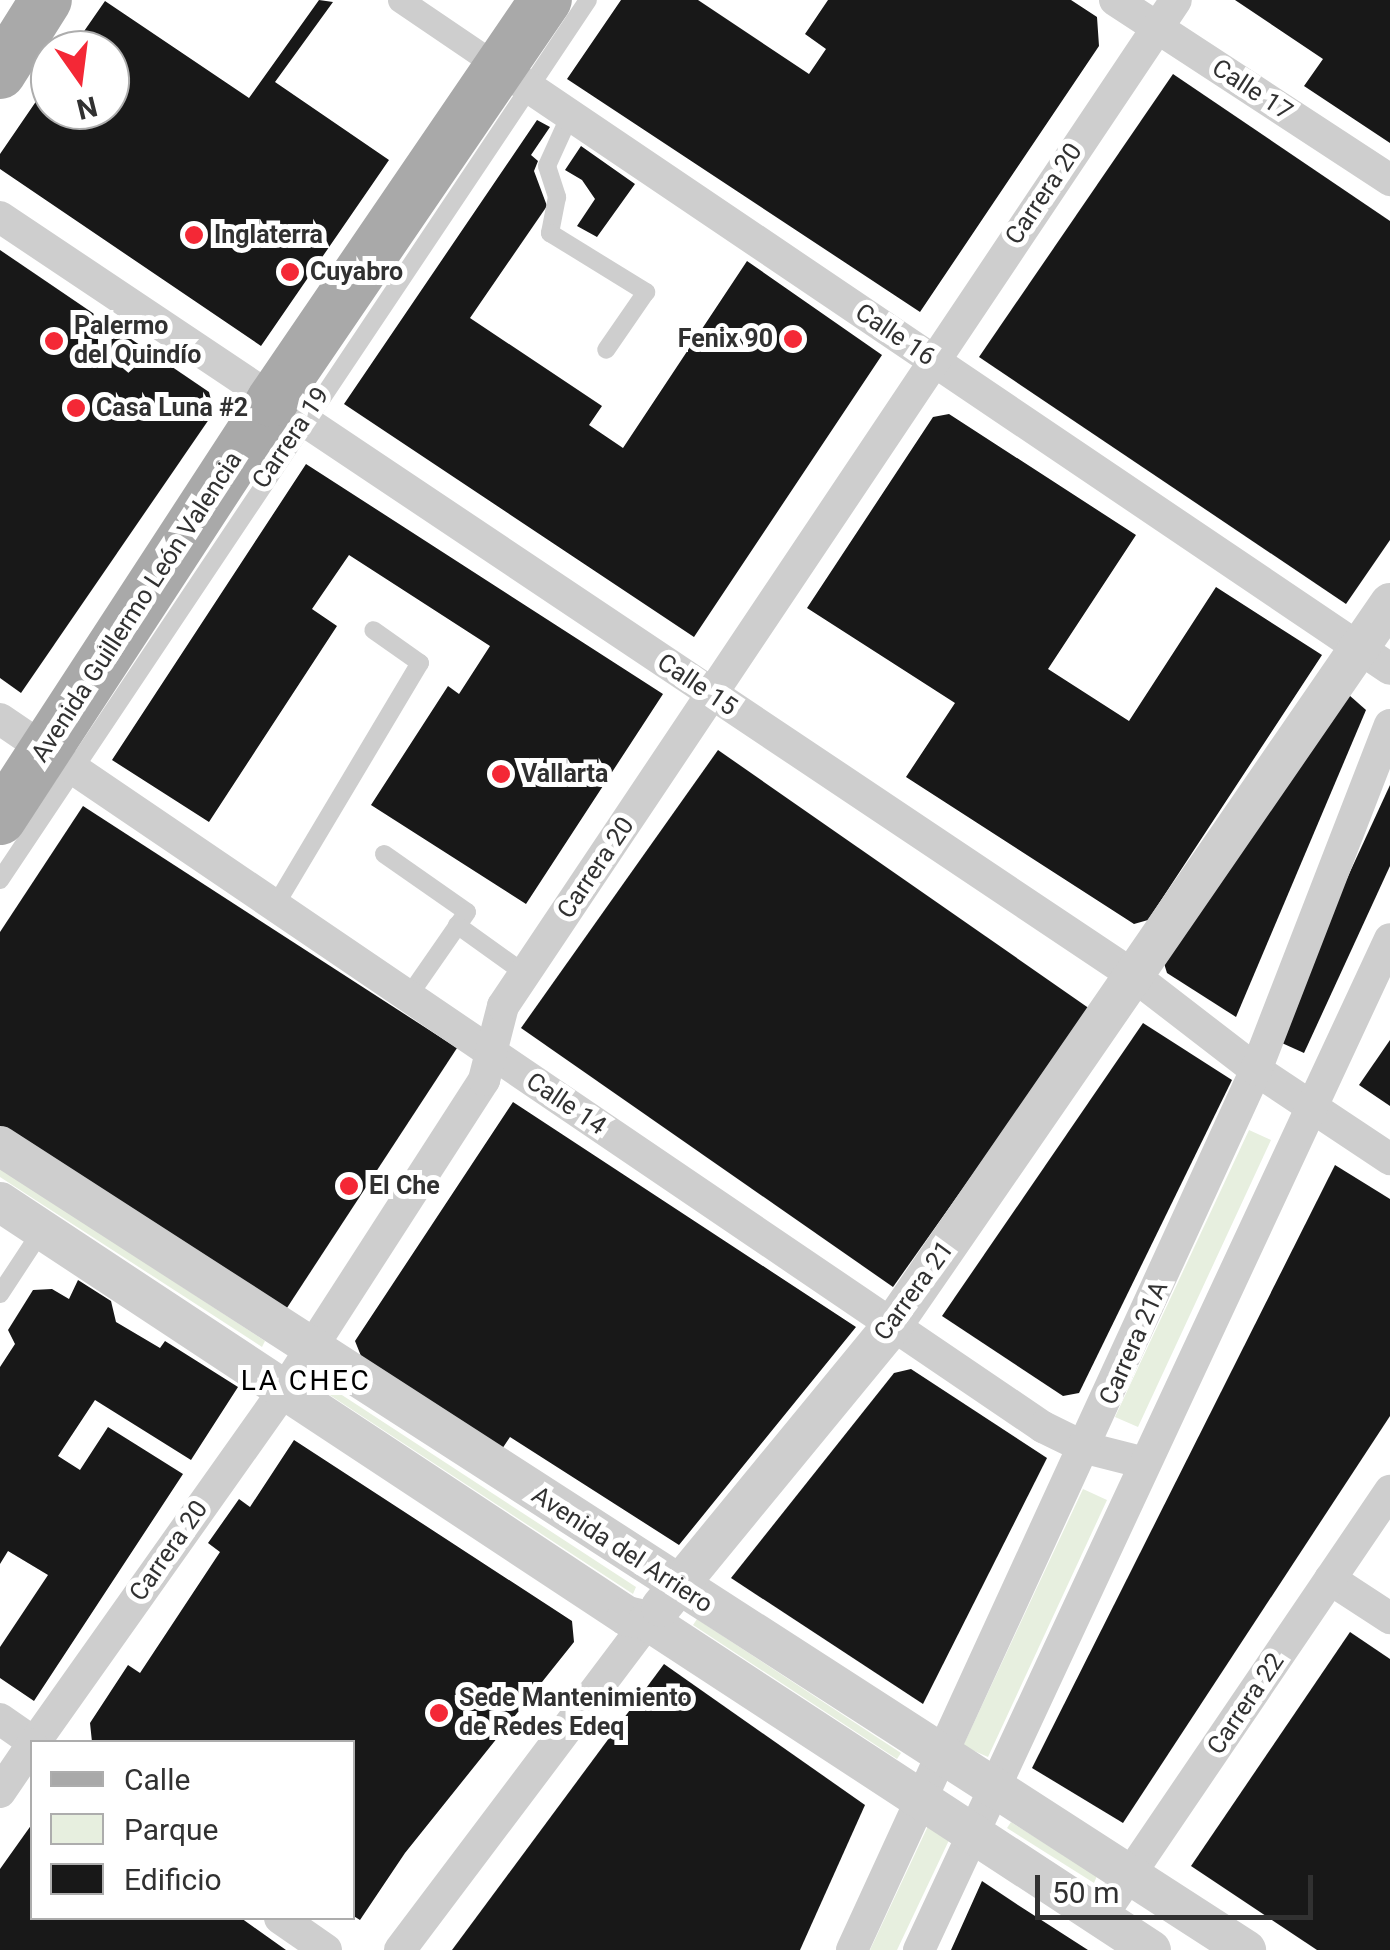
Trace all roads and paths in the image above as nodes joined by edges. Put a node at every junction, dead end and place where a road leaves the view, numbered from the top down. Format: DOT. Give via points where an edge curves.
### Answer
graph roads {
  1 [pos="46,0"];
  2 [pos="400,0"];
  3 [pos="546,0"];
  4 [pos="588,0"];
  5 [pos="1116,0"];
  6 [pos="1176,0"];
  7 [pos="1157,28"];
  8 [pos="0,73"];
  9 [pos="515,76"];
  10 [pos="571,113"];
  11 [pos="1390,180"];
  12 [pos="0,218"];
  13 [pos="606,350"];
  14 [pos="931,360"];
  15 [pos="287,411"];
  16 [pos="1390,603"];
  17 [pos="373,630"];
  18 [pos="1376,658"];
  19 [pos="712,696"];
  20 [pos="0,719"];
  21 [pos="1390,725"];
  22 [pos="56,759"];
  23 [pos="0,819"];
  24 [pos="384,854"];
  25 [pos="0,880"];
  26 [pos="276,906"];
  27 [pos="457,925"];
  28 [pos="1390,939"];
  29 [pos="524,973"];
  30 [pos="1134,976"];
  31 [pos="408,997"];
  32 [pos="486,1050"];
  33 [pos="1256,1070"];
  34 [pos="1314,1106"];
  35 [pos="0,1146"];
  36 [pos="1390,1159"];
  37 [pos="0,1202"];
  38 [pos="42,1230"];
  39 [pos="0,1294"];
  40 [pos="892,1326"];
  41 [pos="310,1350"];
  42 [pos="285,1389"];
  43 [pos="1086,1448"];
  44 [pos="1145,1463"];
  45 [pos="1390,1490"];
  46 [pos="1330,1579"];
  47 [pos="680,1588"];
  48 [pos="1390,1618"];
  49 [pos="648,1620"];
  50 [pos="0,1719"];
  51 [pos="35,1740"];
  52 [pos="30,1741"];
  53 [pos="30,1747"];
  54 [pos="940,1753"];
  55 [pos="994,1791"];
  56 [pos="0,1792"];
  57 [pos="918,1797"];
  58 [pos="974,1834"];
  59 [pos="1130,1874"];
  60 [pos="1101,1917"];
  61 [pos="283,1920"];
  62 [pos="326,1950"];
  63 [pos="400,1950"];
  64 [pos="852,1950"];
  65 [pos="919,1950"];
  66 [pos="1151,1950"];
  67 [pos="1246,1950"];
  1 -- 8 [label="main road"];
  2 -- 9 [label="street, Calle 16"];
  3 -- 9 [label="main road, Avenida Guillermo León Valencia"];
  4 -- 9 [label="lane"];
  5 -- 7 [label="street, Calle 17"];
  6 -- 7 [label="street, Carrera 20"];
  7 -- 11 [label="street, Calle 17"];
  7 -- 14 [label="street, Carrera 20"];
  9 -- 10 [label="street, Calle 16"];
  9 -- 15 [label="main road, Avenida Guillermo León Valencia"];
  10 -- 13 [label="lane" via="547,166 558,197 550,232 646,292"];
  10 -- 14 [label="street, Calle 16"];
  12 -- 15 [label="street, Calle 15"];
  14 -- 18 [label="street, Calle 16"];
  14 -- 19 [label="street, Carrera 20"];
  15 -- 19 [label="street, Calle 15"];
  15 -- 22 [label="main road, Avenida Guillermo León Valencia"];
  16 -- 18 [label="street, Carrera 21"];
  17 -- 26 [label="lane" via="420,664"];
  18 -- 30 [label="street, Carrera 21"];
  19 -- 29 [label="street, Carrera 20"];
  19 -- 30 [label="street, Calle 15"];
  20 -- 22 [label="street, Calle 14"];
  21 -- 33 [label="street, Carrera 21A"];
  22 -- 23 [label="main road, Avenida Guillermo León Valencia"];
  22 -- 25 [label="lane"];
  22 -- 26 [label="street, Calle 14"];
  24 -- 27 [label="lane" via="466,912"];
  26 -- 31 [label="street, Calle 14"];
  27 -- 29 [label="lane"];
  27 -- 31 [label="lane"];
  28 -- 34 [label="street"];
  29 -- 32 [label="street, Carrera 20"];
  30 -- 33 [label="street, Calle 15"];
  30 -- 40 [label="street, Carrera 21"];
  31 -- 32 [label="street, Calle 14"];
  32 -- 40 [label="street, Calle 14"];
  32 -- 41 [label="street, Carrera 20" via="484,1080"];
  33 -- 34 [label="street, Calle 15"];
  33 -- 43 [label="street, Carrera 21A"];
  34 -- 36 [label="street, Calle 15"];
  34 -- 44 [label="street"];
  35 -- 41 [label="street, Avenida del Arriero"];
  37 -- 38 [label="street, Avenida del Arriero"];
  38 -- 39 [label="lane"];
  38 -- 42 [label="street, Avenida del Arriero"];
  40 -- 43 [label="street, Calle 14" via="1043,1427"];
  40 -- 47 [label="street, Carrera 21"];
  41 -- 42 [label="street, Carrera 20"];
  41 -- 47 [label="street, Avenida del Arriero"];
  42 -- 49 [label="street, Avenida del Arriero" via="627,1616"];
  42 -- 51 [label="street, Carrera 20"];
  43 -- 44 [label="street, Calle 14"];
  43 -- 54 [label="street, Carrera 21A"];
  44 -- 55 [label="street"];
  45 -- 46 [label="street, Carrera 22"];
  46 -- 48 [label="street"];
  46 -- 59 [label="street, Carrera 22"];
  47 -- 49 [label="street, Carrera 21"];
  47 -- 54 [label="street, Avenida del Arriero"];
  49 -- 57 [label="street, Avenida del Arriero"];
  49 -- 63 [label="street, Carrera 21"];
  50 -- 52 [label="street"];
  53 -- 56 [label="street, Carrera 20"];
  54 -- 55 [label="street, Avenida del Arriero"];
  54 -- 57 [label="street, Carrera 21A"];
  55 -- 58 [label="street"];
  55 -- 59 [label="street, Avenida del Arriero"];
  57 -- 58 [label="street, Avenida del Arriero"];
  57 -- 64 [label="street, Carrera 21A"];
  58 -- 60 [label="street, Avenida del Arriero"];
  58 -- 65 [label="street"];
  59 -- 60 [label="street, Carrera 22"];
  59 -- 67 [label="street, Avenida del Arriero"];
  60 -- 66 [label="street, Avenida del Arriero"];
  61 -- 62 [label="street"];
}
